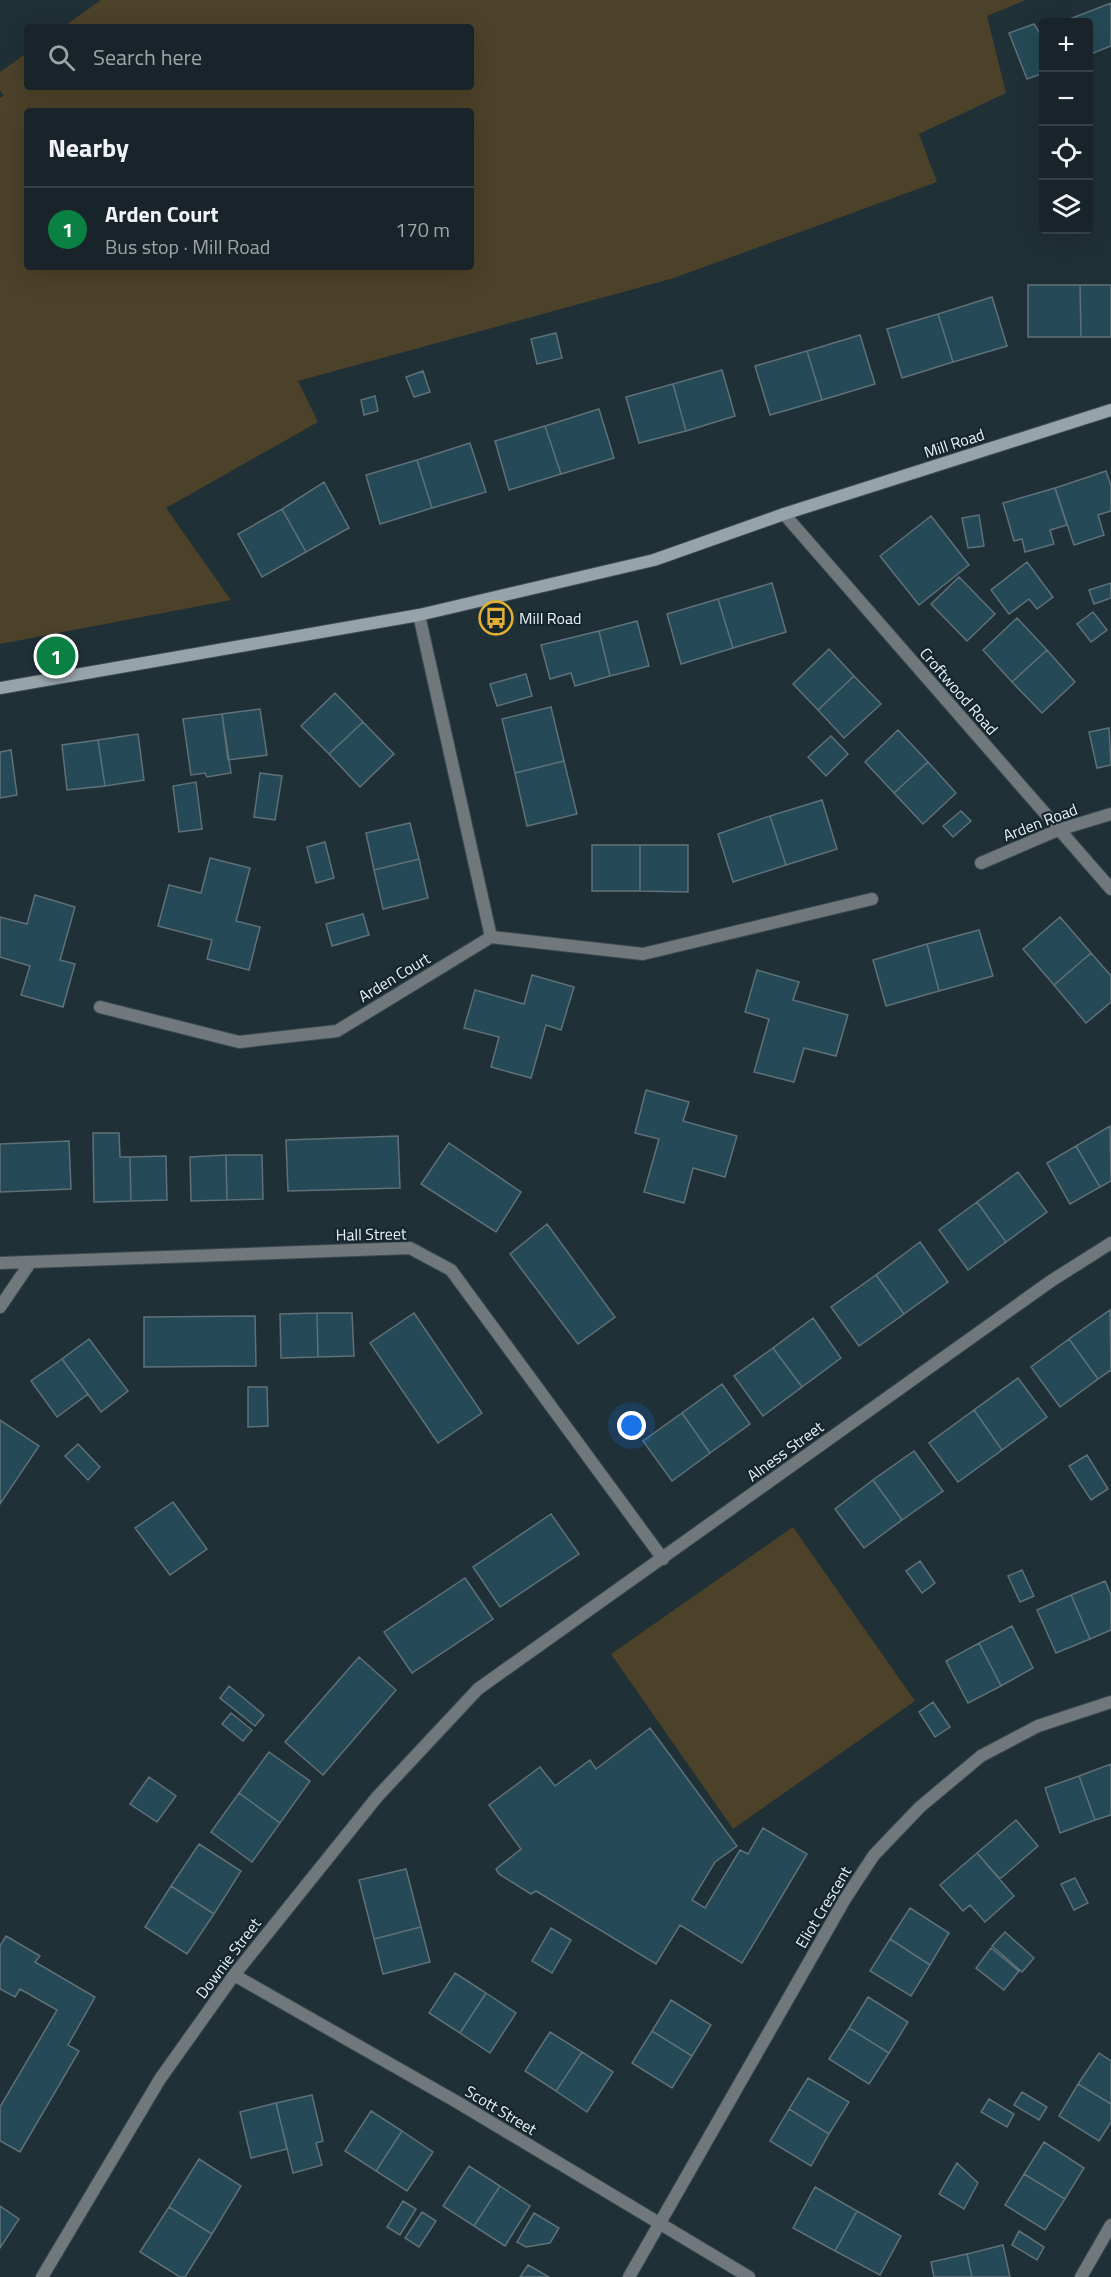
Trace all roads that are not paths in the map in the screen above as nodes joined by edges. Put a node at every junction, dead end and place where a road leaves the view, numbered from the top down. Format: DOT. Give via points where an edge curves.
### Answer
graph roads {
  1 [pos="1111,410"];
  2 [pos="784,514"];
  3 [pos="419,615"];
  4 [pos="0,688"];
  5 [pos="1111,814"];
  6 [pos="1058,830"];
  7 [pos="981,863"];
  8 [pos="1111,889"];
  9 [pos="872,899"];
  10 [pos="490,937"];
  11 [pos="100,1007"];
  12 [pos="1111,1243"];
  13 [pos="0,1263"];
  14 [pos="30,1263"];
  15 [pos="0,1307"];
  16 [pos="663,1558"];
  17 [pos="478,1689"];
  18 [pos="1111,1702"];
  19 [pos="234,1975"];
  20 [pos="660,2225"];
  21 [pos="1111,2225"];
  22 [pos="42,2277"];
  23 [pos="629,2277"];
  24 [pos="749,2277"];
  25 [pos="1081,2277"];
  1 -- 2 [label="main road, Mill Road"];
  2 -- 3 [label="main road, Mill Road" via="654,560"];
  2 -- 6 [label="street, Croftwood Road"];
  3 -- 4 [label="main road, Mill Road"];
  3 -- 10 [label="street"];
  5 -- 6 [label="street, Arden Road"];
  6 -- 7 [label="street, Arden Road"];
  6 -- 8 [label="street, Croftwood Road"];
  9 -- 10 [label="street" via="643,954"];
  10 -- 11 [label="street, Arden Court" via="337,1031 239,1042"];
  12 -- 16 [label="street, Alness Street" via="1051,1281"];
  13 -- 14 [label="street, Hall Street"];
  14 -- 15 [label="street"];
  14 -- 16 [label="street, Hall Street" via="410,1248 451,1270"];
  16 -- 17 [label="street, Alness Street"];
  17 -- 19 [label="street, Downie Street" via="377,1797"];
  18 -- 20 [label="street, Eliot Crescent" via="1038,1726 981,1756 920,1807 873,1855"];
  19 -- 20 [label="street, Scott Street" via="457,2102"];
  19 -- 22 [label="street, Downie Street" via="160,2079"];
  20 -- 23 [label="street, Eliot Crescent"];
  20 -- 24 [label="street, Scott Street"];
  21 -- 25 [label="street"];
}
